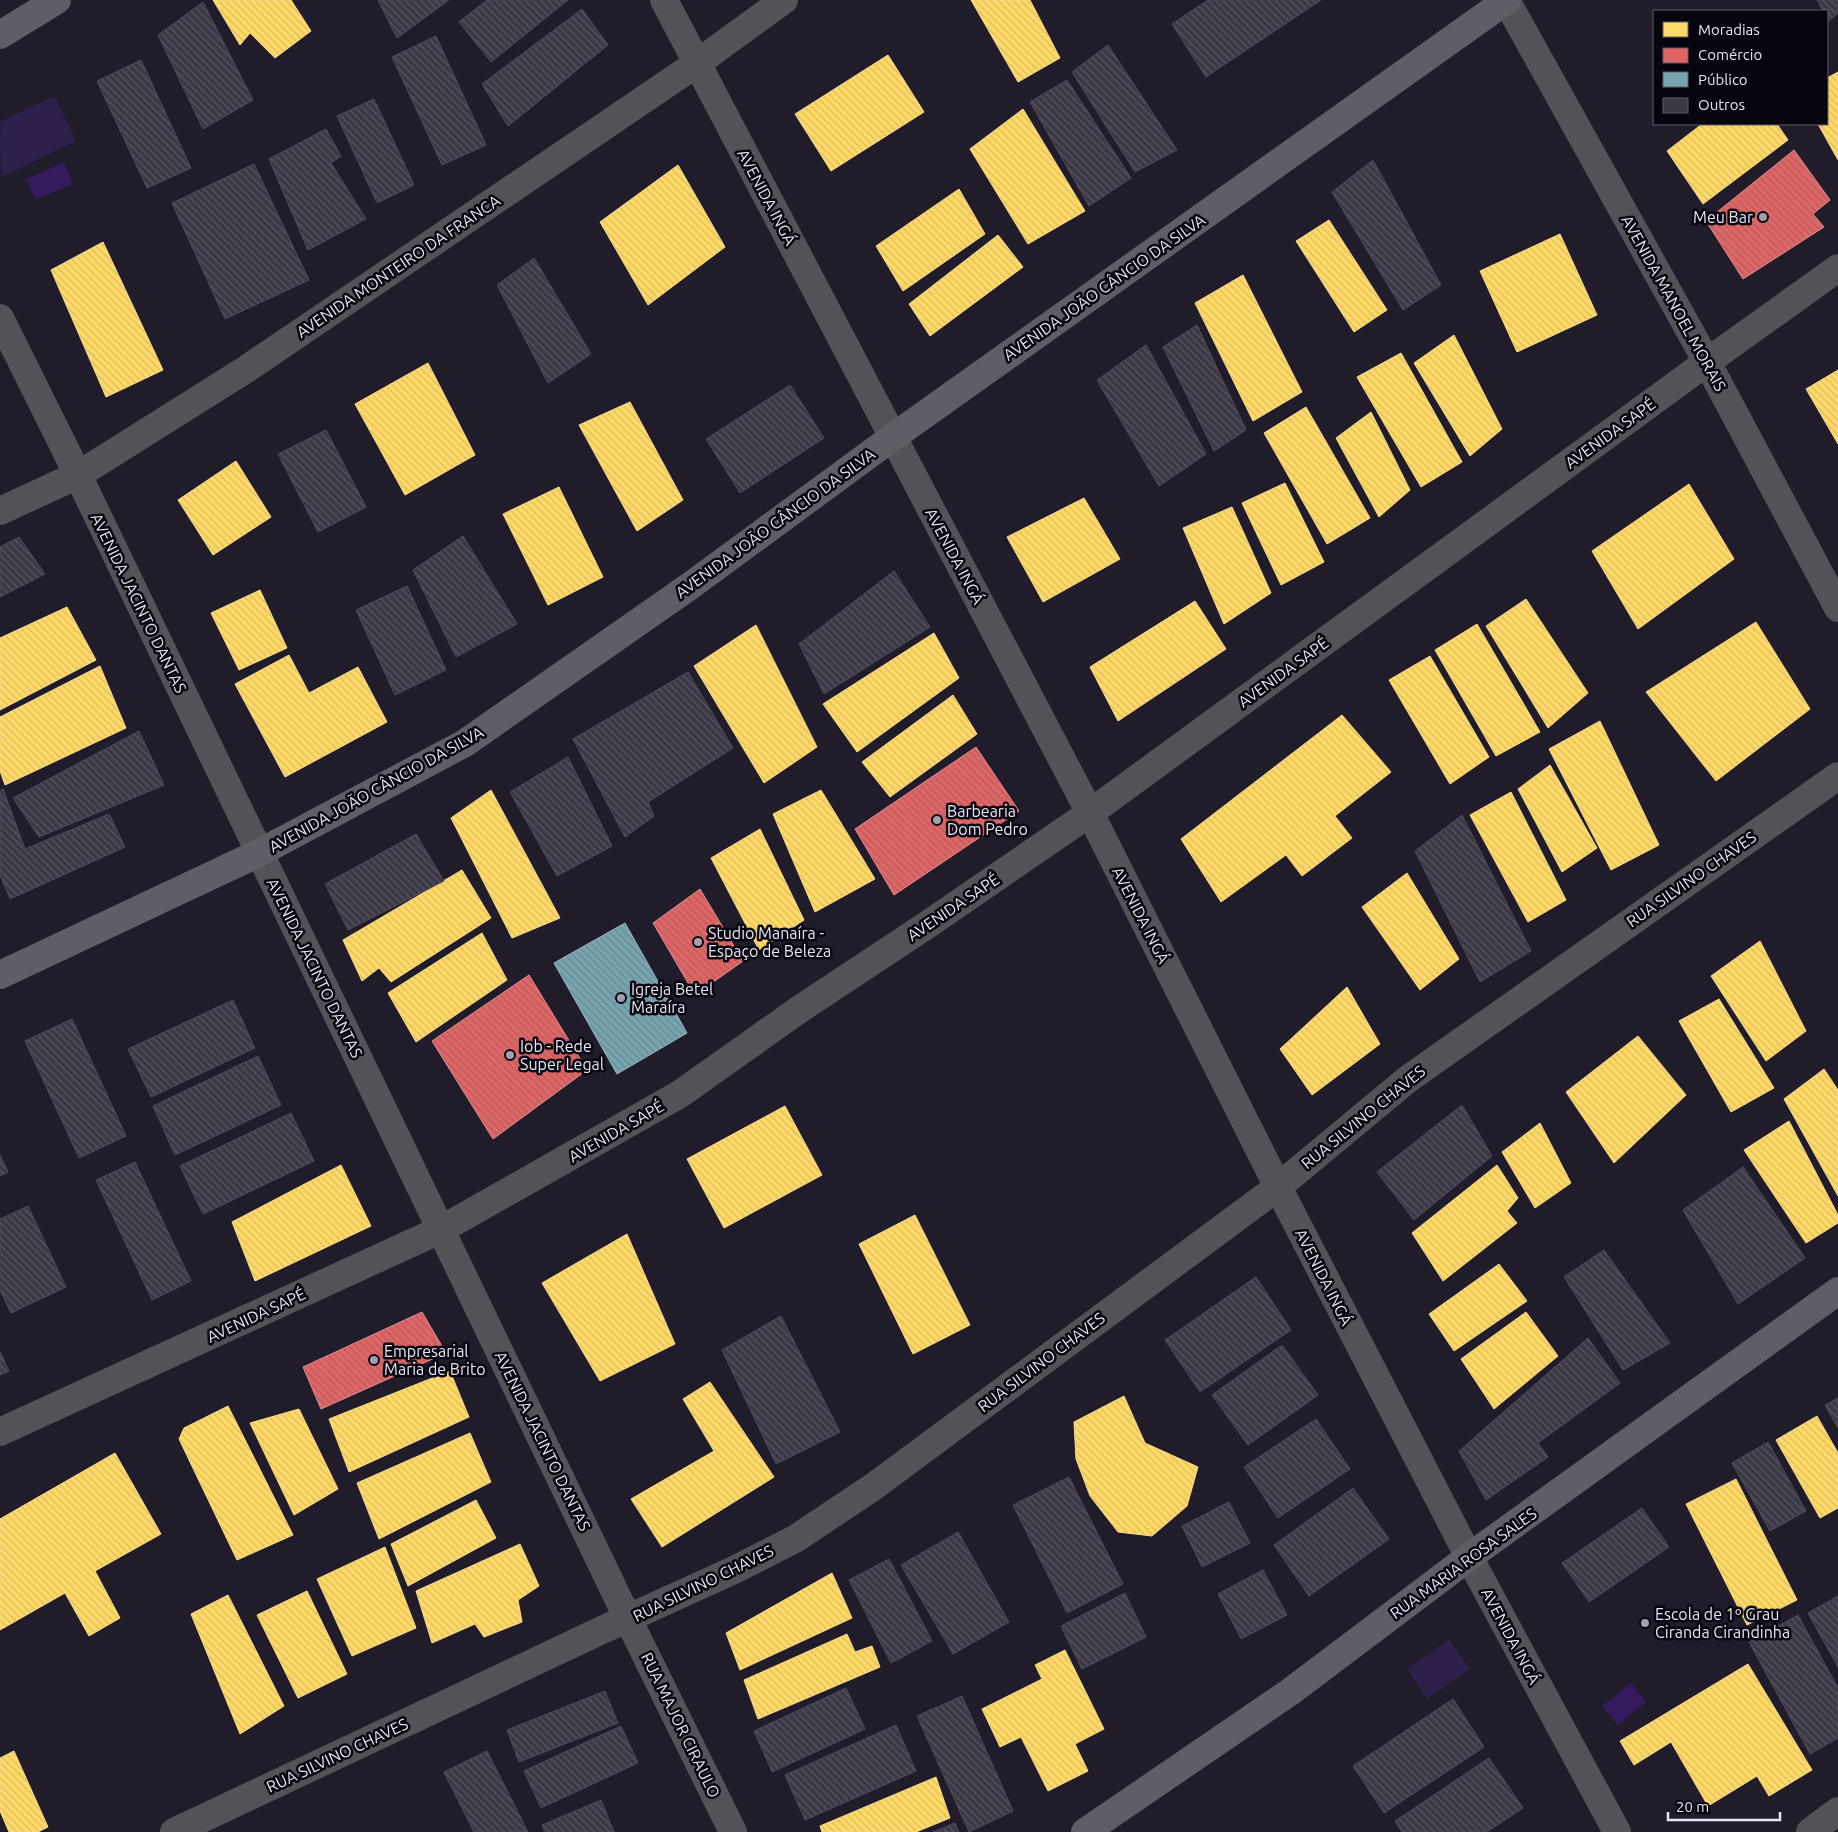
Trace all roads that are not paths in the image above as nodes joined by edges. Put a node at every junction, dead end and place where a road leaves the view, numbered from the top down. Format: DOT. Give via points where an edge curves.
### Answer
graph roads {
  1 [pos="58,0"];
  2 [pos="664,0"];
  3 [pos="784,0"];
  4 [pos="1506,0"];
  5 [pos="0,36"];
  6 [pos="696,64"];
  7 [pos="1838,268"];
  8 [pos="0,318"];
  9 [pos="1707,362"];
  10 [pos="893,437"];
  11 [pos="78,475"];
  12 [pos="0,511"];
  13 [pos="1838,608"];
  14 [pos="1838,776"];
  15 [pos="1090,812"];
  16 [pos="259,853"];
  17 [pos="0,975"];
  18 [pos="1278,1187"];
  19 [pos="442,1229"];
  20 [pos="1838,1291"];
  21 [pos="0,1432"];
  22 [pos="1469,1557"];
  23 [pos="628,1619"];
  24 [pos="1838,1812"];
  25 [pos="174,1832"];
  26 [pos="733,1832"];
  27 [pos="1085,1832"];
  28 [pos="1617,1832"];
  29 [pos="1810,1832"];
  1 -- 5 [label="main road"];
  2 -- 6 [label="street, AVENIDA INGÁ"];
  3 -- 6 [label="street, AVENIDA MONTEIRO DA FRANCA"];
  4 -- 9 [label="street, AVENIDA MANOEL MORAIS"];
  4 -- 10 [label="main road, AVENIDA JOÃO CÂNCIO DA SILVA"];
  6 -- 10 [label="street, AVENIDA INGÁ"];
  6 -- 11 [label="street, AVENIDA MONTEIRO DA FRANCA" via="245,370"];
  7 -- 9 [label="street, AVENIDA SAPÉ"];
  8 -- 11 [label="street, AVENIDA JACINTO DANTAS"];
  9 -- 13 [label="street, AVENIDA MANOEL MORAIS"];
  9 -- 15 [label="street, AVENIDA SAPÉ"];
  10 -- 15 [label="street, AVENIDA INGÁ"];
  10 -- 16 [label="main road, AVENIDA JOÃO CÂNCIO DA SILVA" via="690,586 465,743"];
  11 -- 12 [label="street, AVENIDA MONTEIRO DA FRANCA"];
  11 -- 16 [label="street, AVENIDA JACINTO DANTAS"];
  14 -- 18 [label="street, RUA SILVINO CHAVES" via="1408,1079"];
  15 -- 18 [label="street, AVENIDA INGÁ"];
  15 -- 19 [label="street, AVENIDA SAPÉ" via="680,1094"];
  16 -- 17 [label="main road, AVENIDA JOÃO CÂNCIO DA SILVA"];
  16 -- 19 [label="street, AVENIDA JACINTO DANTAS"];
  18 -- 22 [label="street, AVENIDA INGÁ"];
  18 -- 23 [label="street, RUA SILVINO CHAVES" via="873,1487 794,1539"];
  19 -- 21 [label="street, AVENIDA SAPÉ"];
  19 -- 23 [label="street, AVENIDA JACINTO DANTAS"];
  20 -- 22 [label="main road, RUA MARIA ROSA SALES"];
  22 -- 27 [label="main road, RUA MARIA ROSA SALES" via="1290,1692"];
  22 -- 28 [label="street, AVENIDA INGÁ"];
  23 -- 25 [label="street, RUA SILVINO CHAVES"];
  23 -- 26 [label="street, RUA MAJOR CIRAULO"];
  24 -- 29 [label="street"];
}
